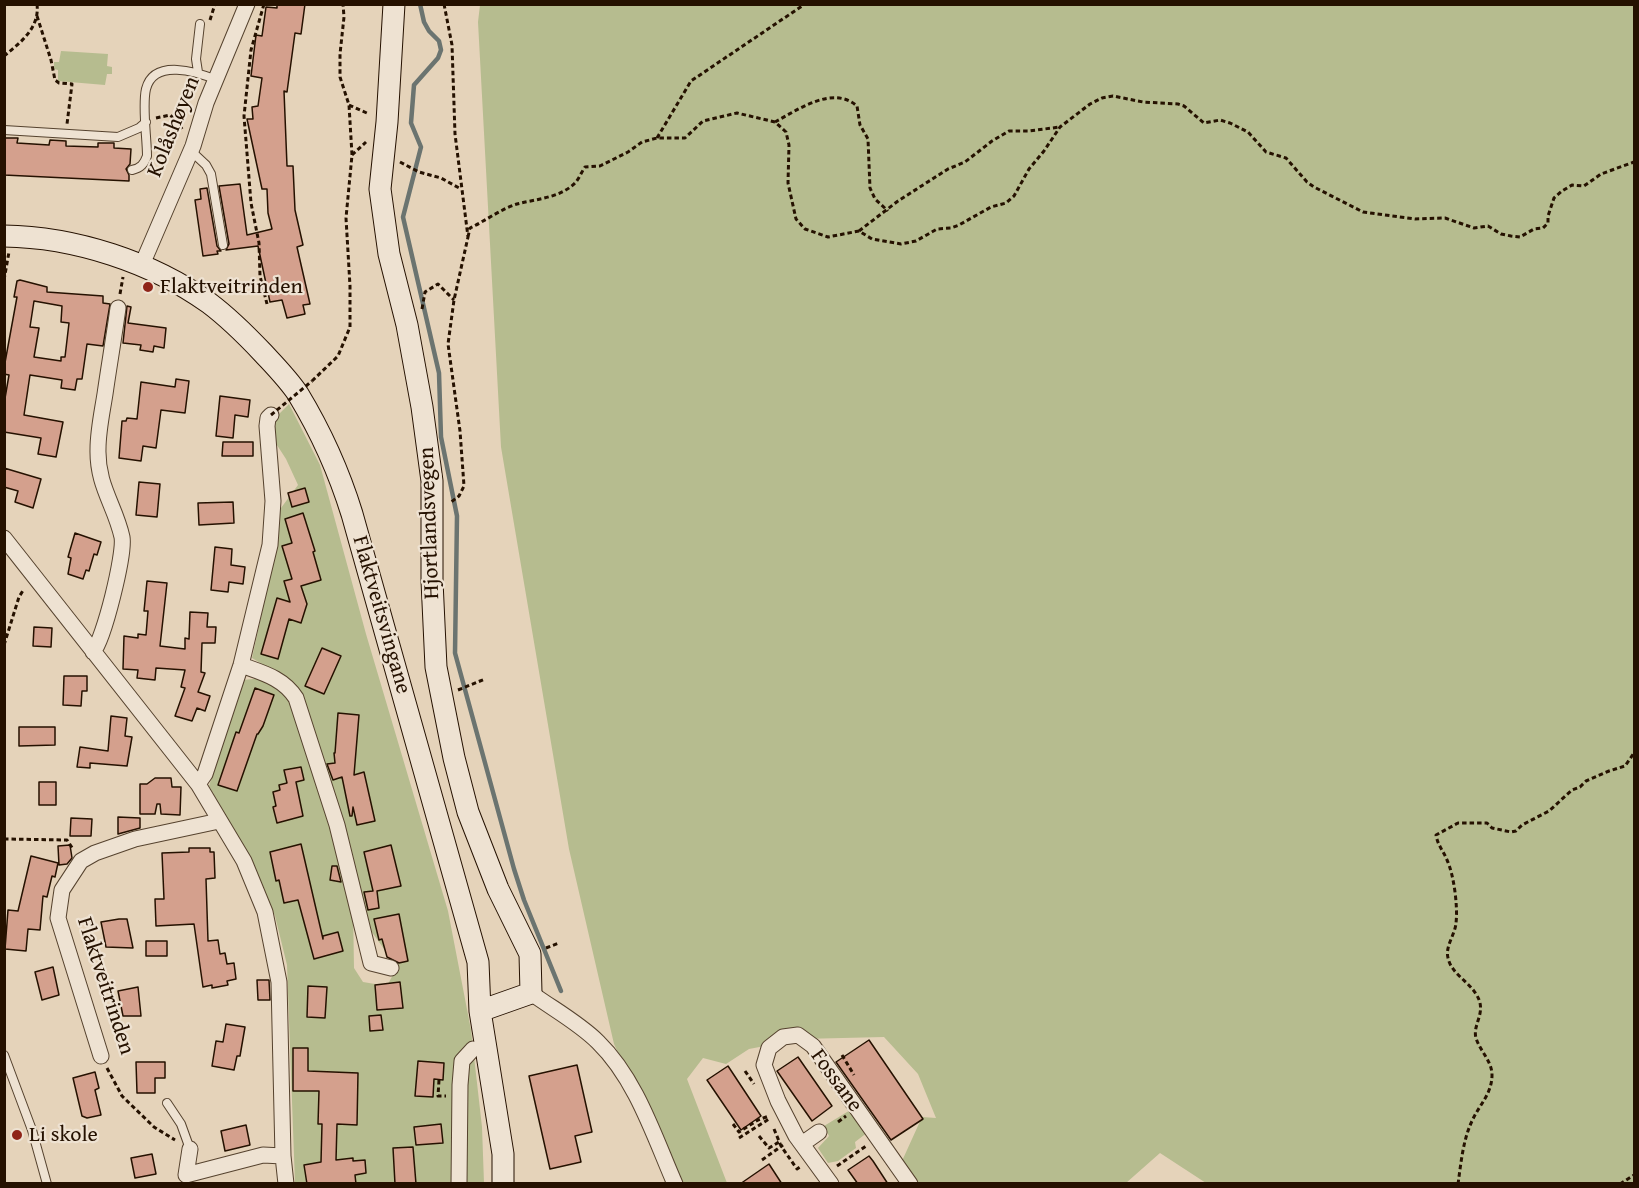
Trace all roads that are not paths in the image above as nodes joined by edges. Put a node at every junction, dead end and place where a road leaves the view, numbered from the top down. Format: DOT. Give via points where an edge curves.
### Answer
graph roads {
  1 [pos="247,4"];
  2 [pos="394,4"];
  3 [pos="200,24"];
  4 [pos="198,72"];
  5 [pos="217,80"];
  6 [pos="146,122"];
  7 [pos="4,130"];
  8 [pos="192,148"];
  9 [pos="132,170"];
  10 [pos="8,236"];
  11 [pos="223,245"];
  12 [pos="134,264"];
  13 [pos="118,308"];
  14 [pos="271,415"];
  15 [pos="4,538"];
  16 [pos="93,652"];
  17 [pos="241,664"];
  18 [pos="198,784"];
  19 [pos="219,821"];
  20 [pos="391,968"];
  21 [pos="531,993"];
  22 [pos="480,1011"];
  23 [pos="473,1049"];
  24 [pos="4,1054"];
  25 [pos="101,1056"];
  26 [pos="167,1103"];
  27 [pos="819,1132"];
  28 [pos="799,1140"];
  29 [pos="190,1149"];
  30 [pos="283,1156"];
  31 [pos="828,1179"];
  32 [pos="47,1184"];
  33 [pos="286,1184"];
  34 [pos="459,1184"];
  35 [pos="502,1184"];
  36 [pos="675,1184"];
  37 [pos="910,1184"];
  1 -- 5 [label="street, Kolåshøyen"];
  2 -- 21 [label="main road, Hjortlandsvegen" via="380,189 388,254 407,325 432,481 435,656 468,812 498,889 530,954"];
  3 -- 4 [label="lane"];
  4 -- 5 [label="lane"];
  4 -- 6 [label="lane" via="165,71 154,75 146,88"];
  5 -- 8 [label="street, Kolåshøyen"];
  6 -- 7 [label="lane" via="118,136"];
  6 -- 9 [label="lane" via="147,156 138,169"];
  8 -- 11 [label="lane" via="211,174"];
  8 -- 12 [label="street, Kolåshøyen"];
  10 -- 12 [label="main road, Flaktveitsvingane" via="86,247"];
  12 -- 22 [label="main road, Flaktveitsvingane" via="176,282 210,304 250,340 297,393 339,475 478,962"];
  13 -- 16 [label="street" via="98,465 123,547 108,616"];
  14 -- 17 [label="street" via="267,426 272,528 264,577"];
  15 -- 16 [label="street"];
  16 -- 18 [label="street"];
  17 -- 18 [label="street" via="205,774"];
  17 -- 20 [label="street" via="273,677 296,698 337,825 370,963"];
  18 -- 19 [label="street"];
  19 -- 25 [label="street, Flaktveitrinden" via="135,839 95,853 81,861 62,890 58,918"];
  19 -- 30 [label="street" via="244,861 265,912 274,949 279,982"];
  21 -- 22 [label="main road"];
  21 -- 36 [label="street" via="598,1042 620,1068"];
  22 -- 35 [label="main road, Flaktveitsvingane" via="502,1154"];
  23 -- 34 [label="street" via="462,1061"];
  24 -- 32 [label="lane"];
  26 -- 29 [label="lane" via="181,1124"];
  27 -- 28 [label="street, Fossane"];
  28 -- 31 [label="street, Fossane"];
  28 -- 37 [label="street, Fossane" via="764,1065 769,1048 783,1037 798,1035 813,1046"];
  29 -- 30 [label="street" via="186,1175 263,1155"];
  30 -- 33 [label="street"];
}
